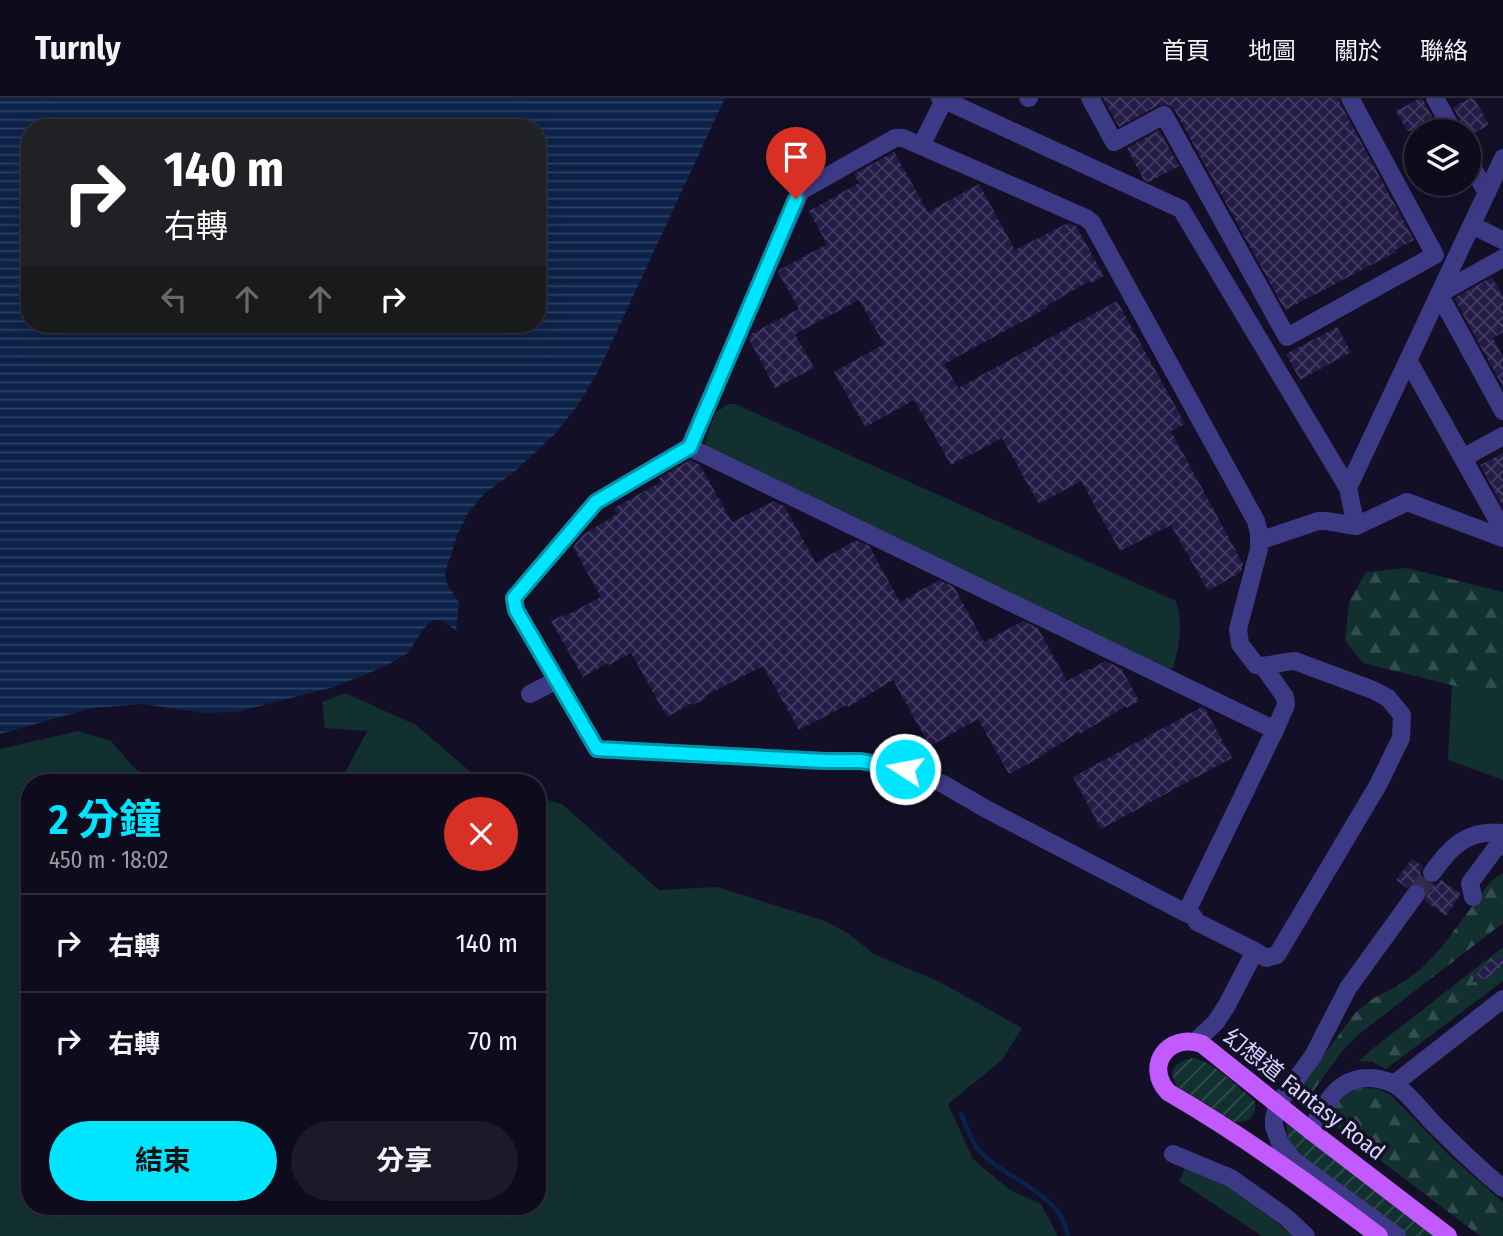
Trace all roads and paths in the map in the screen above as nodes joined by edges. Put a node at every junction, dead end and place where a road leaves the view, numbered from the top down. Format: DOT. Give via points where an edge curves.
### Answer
graph roads {
  1 [pos="1090,98"];
  2 [pos="1350,98"];
  3 [pos="1435,98"];
  4 [pos="942,99"];
  5 [pos="1446,119"];
  6 [pos="921,146"];
  7 [pos="1503,159"];
  8 [pos="1481,184"];
  9 [pos="1486,193"];
  10 [pos="1472,225"];
  11 [pos="1502,240"];
  12 [pos="1435,255"];
  13 [pos="1503,258"];
  14 [pos="1453,265"];
  15 [pos="1439,294"];
  16 [pos="1287,337"];
  17 [pos="1265,349"];
  18 [pos="1408,360"];
  19 [pos="1503,411"];
  20 [pos="1503,436"];
  21 [pos="690,447"];
  22 [pos="1463,458"];
  23 [pos="1348,488"];
  24 [pos="1356,527"];
  25 [pos="1503,530"];
  26 [pos="1503,538"];
  27 [pos="1259,541"];
  28 [pos="1263,666"];
  29 [pos="557,680"];
  30 [pos="530,694"];
  31 [pos="1275,730"];
  32 [pos="1503,834"];
  33 [pos="1503,845"];
  34 [pos="1432,873"];
  35 [pos="1416,894"];
  36 [pos="1473,897"];
  37 [pos="1186,913"];
  38 [pos="1255,951"];
  39 [pos="1503,999"];
  40 [pos="1195,1042"];
  41 [pos="1394,1084"];
  42 [pos="1278,1104"];
  43 [pos="1311,1131"];
  44 [pos="1173,1154"];
  45 [pos="1503,1188"];
  46 [pos="1306,1236"];
  47 [pos="1379,1236"];
  48 [pos="1397,1236"];
  49 [pos="1448,1236"];
  1 -- 16 [label="lane" via="1114,142 1164,115"];
  2 -- 12 [label="lane"];
  3 -- 5 [label="lane"];
  4 -- 6 [label="lane"];
  4 -- 17 [label="lane" via="1181,209"];
  6 -- 21 [label="lane" via="895,138 801,191"];
  6 -- 27 [label="lane" via="1092,223 1256,520"];
  7 -- 9 [label="lane"];
  8 -- 9 [label="lane"];
  9 -- 10 [label="lane"];
  10 -- 11 [label="lane"];
  10 -- 14 [label="lane"];
  12 -- 14 [label="lane"];
  12 -- 16 [label="lane"];
  13 -- 15 [label="lane"];
  14 -- 15 [label="lane"];
  15 -- 18 [label="lane"];
  15 -- 19 [label="lane"];
  16 -- 17 [label="lane"];
  17 -- 23 [label="lane"];
  18 -- 22 [label="lane"];
  18 -- 23 [label="lane"];
  20 -- 22 [label="lane"];
  21 -- 29 [label="lane" via="596,502 514,598 516,610"];
  21 -- 31 [label="lane"];
  22 -- 25 [label="lane"];
  23 -- 24 [label="lane"];
  24 -- 26 [label="lane" via="1407,502"];
  24 -- 27 [label="lane" via="1318,521"];
  27 -- 28 [label="lane" via="1238,629 1240,644 1256,665"];
  28 -- 31 [label="lane" via="1285,697"];
  28 -- 38 [label="lane" via="1295,661 1373,690 1388,698 1402,715 1401,738 1378,785 1277,955 1266,958"];
  29 -- 30 [label="lane"];
  29 -- 37 [label="lane" via="597,749 861,761 905,769 943,784"];
  31 -- 37 [label="lane"];
  32 -- 34 [label="lane" via="1479,834 1460,842"];
  33 -- 36 [label="lane" via="1470,883"];
  35 -- 42 [label="lane" via="1348,988 1313,1056"];
  37 -- 38 [label="lane"];
  38 -- 40 [label="lane" via="1216,1021"];
  39 -- 41 [label="lane"];
  40 -- 42 [label="main road, 幻想道 Fantasy Road"];
  40 -- 47 [label="main road, 幻想道 Fantasy Road" via="1174,1044 1160,1060 1158,1074 1168,1092"];
  41 -- 43 [label="lane" via="1367,1078 1351,1081 1326,1102"];
  41 -- 45 [label="lane"];
  42 -- 43 [label="main road, 幻想道 Fantasy Road"];
  42 -- 48 [label="lane" via="1274,1126 1293,1160"];
  43 -- 49 [label="main road, 幻想道 Fantasy Road"];
  44 -- 46 [label="lane" via="1231,1178"];
}
